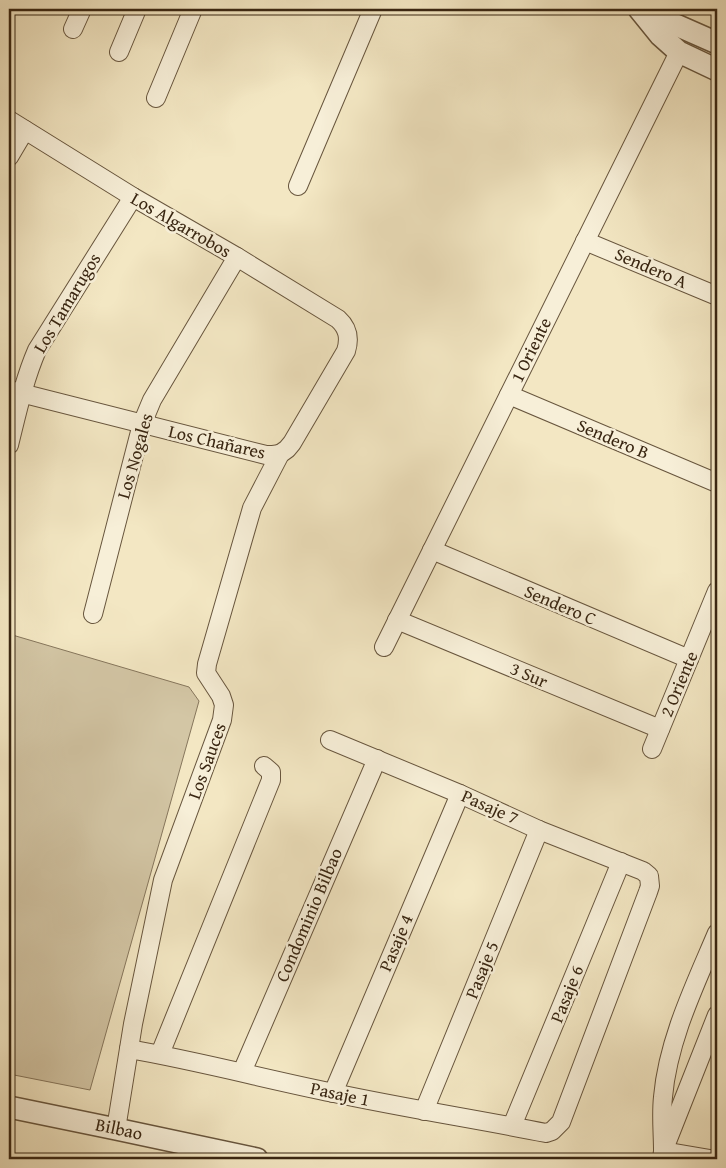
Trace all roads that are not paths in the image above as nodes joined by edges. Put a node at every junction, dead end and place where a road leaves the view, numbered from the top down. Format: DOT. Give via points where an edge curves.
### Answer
graph roads {
  1 [pos="82,9"];
  2 [pos="137,9"];
  3 [pos="193,9"];
  4 [pos="373,9"];
  5 [pos="640,9"];
  6 [pos="73,29"];
  7 [pos="717,43"];
  8 [pos="119,52"];
  9 [pos="679,52"];
  10 [pos="717,70"];
  11 [pos="156,98"];
  12 [pos="9,120"];
  13 [pos="25,130"];
  14 [pos="9,157"];
  15 [pos="298,186"];
  16 [pos="133,197"];
  17 [pos="585,241"];
  18 [pos="237,257"];
  19 [pos="717,296"];
  20 [pos="348,334"];
  21 [pos="15,392"];
  22 [pos="509,395"];
  23 [pos="142,424"];
  24 [pos="9,445"];
  25 [pos="280,454"];
  26 [pos="717,483"];
  27 [pos="432,550"];
  28 [pos="717,591"];
  29 [pos="93,614"];
  30 [pos="397,620"];
  31 [pos="384,647"];
  32 [pos="689,659"];
  33 [pos="660,729"];
  34 [pos="330,740"];
  35 [pos="652,749"];
  36 [pos="377,759"];
  37 [pos="264,766"];
  38 [pos="460,794"];
  39 [pos="539,830"];
  40 [pos="622,862"];
  41 [pos="717,933"];
  42 [pos="717,1015"];
  43 [pos="129,1049"];
  44 [pos="160,1054"];
  45 [pos="242,1072"];
  46 [pos="332,1093"];
  47 [pos="9,1107"];
  48 [pos="424,1111"];
  49 [pos="512,1126"];
  50 [pos="116,1129"];
  51 [pos="552,1131"];
  52 [pos="663,1155"];
  53 [pos="257,1159"];
  54 [pos="710,1159"];
  1 -- 6 [label="street"];
  2 -- 8 [label="street"];
  3 -- 11 [label="street"];
  4 -- 15 [label="street"];
  5 -- 7 [label="street"];
  5 -- 9 [label="street" via="660,35"];
  9 -- 10 [label="street"];
  9 -- 17 [label="street, 1 Oriente"];
  12 -- 13 [label="street, Los Algarrobos"];
  13 -- 14 [label="street"];
  13 -- 16 [label="street, Los Algarrobos"];
  16 -- 18 [label="street, Los Algarrobos"];
  16 -- 21 [label="street, Los Tamarugos"];
  17 -- 19 [label="street, Sendero A"];
  17 -- 22 [label="street, 1 Oriente"];
  18 -- 20 [label="street, Los Algarrobos" via="338,319"];
  18 -- 23 [label="street, Los Nogales" via="152,400"];
  20 -- 25 [label="street, Los Sauces" via="346,351 292,444"];
  21 -- 23 [label="street, Los Chañares"];
  21 -- 24 [label="street, Los Tamarugos"];
  22 -- 26 [label="street, Sendero B"];
  22 -- 27 [label="street, 1 Oriente"];
  23 -- 25 [label="street, Los Chañares" via="266,455"];
  23 -- 29 [label="street, Los Nogales"];
  25 -- 43 [label="street, Los Sauces" via="252,508 207,664 206,673 224,705 222,720 163,880"];
  27 -- 30 [label="street, 1 Oriente"];
  27 -- 32 [label="street, Sendero C"];
  28 -- 32 [label="street, 2 Oriente"];
  30 -- 31 [label="street, 1 Oriente"];
  30 -- 33 [label="street, 3 Sur"];
  32 -- 33 [label="street, 2 Oriente"];
  33 -- 35 [label="street, 2 Oriente"];
  34 -- 36 [label="street, Pasaje 7"];
  36 -- 38 [label="street, Pasaje 7"];
  36 -- 45 [label="street, Condominio Bilbao"];
  37 -- 44 [label="street" via="270,772 271,780"];
  38 -- 39 [label="street, Pasaje 7"];
  38 -- 46 [label="street, Pasaje 4"];
  39 -- 40 [label="street, Pasaje 7"];
  39 -- 48 [label="street, Pasaje 5"];
  40 -- 49 [label="street, Pasaje 6"];
  40 -- 51 [label="street, Pasaje 7" via="649,876 650,886 561,1122"];
  41 -- 52 [label="street" via="677,1032 668,1066 663,1098"];
  42 -- 52 [label="street"];
  43 -- 44 [label="street, Pasaje 1"];
  43 -- 50 [label="street, Los Sauces"];
  44 -- 45 [label="street, Pasaje 1"];
  45 -- 46 [label="street, Pasaje 1"];
  46 -- 48 [label="street, Pasaje 1"];
  47 -- 50 [label="street, Bilbao"];
  48 -- 49 [label="street, Pasaje 1"];
  49 -- 51 [label="street, Pasaje 1" via="546,1133"];
  50 -- 53 [label="street, Bilbao"];
  52 -- 54 [label="street"];
}
